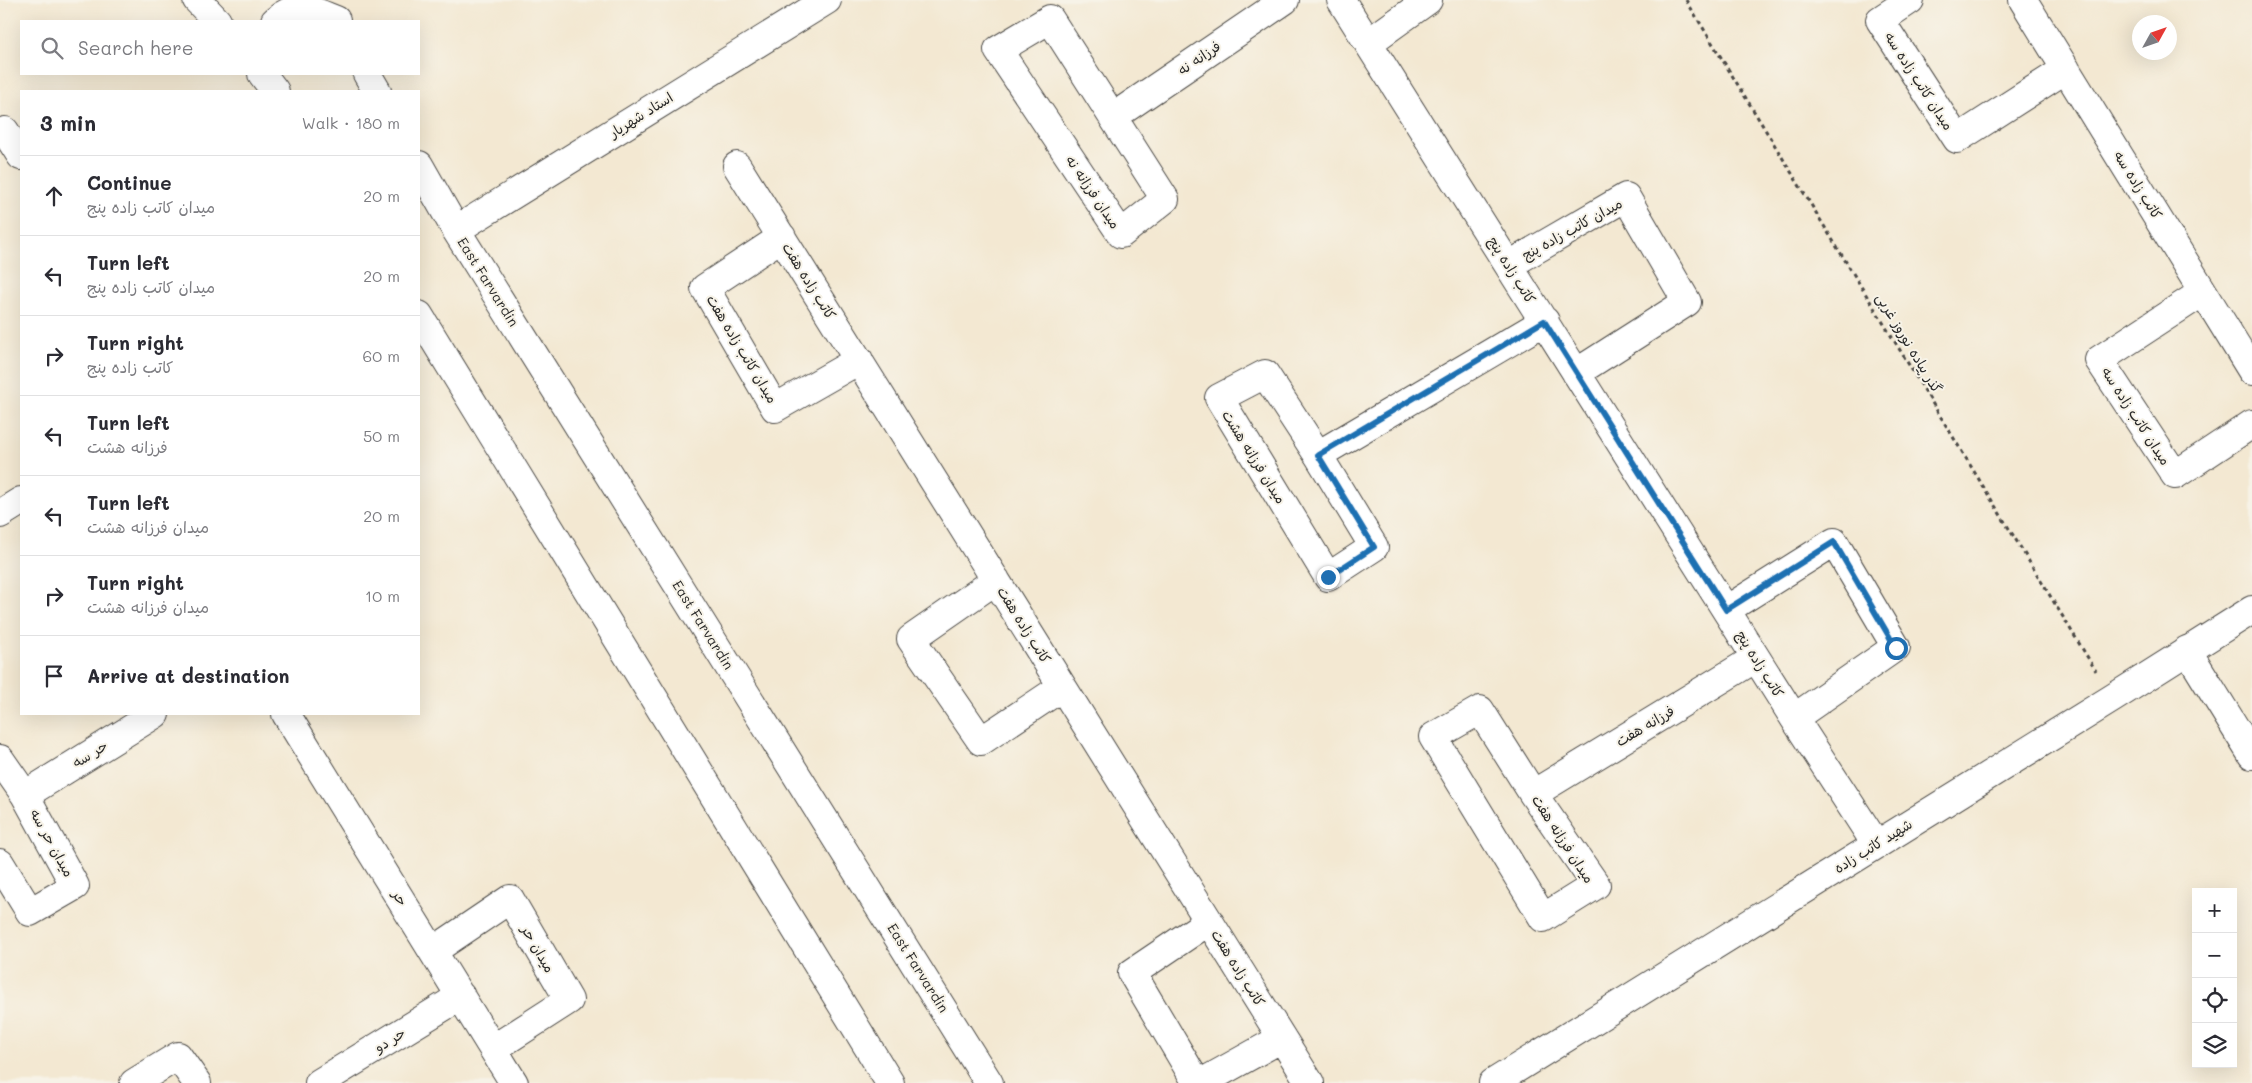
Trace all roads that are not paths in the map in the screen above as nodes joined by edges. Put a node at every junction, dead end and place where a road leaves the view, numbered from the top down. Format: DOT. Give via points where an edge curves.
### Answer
graph roads {
  1 [pos="197,0"];
  2 [pos="827,0"];
  3 [pos="1285,0"];
  4 [pos="1341,0"];
  5 [pos="1428,0"];
  6 [pos="1910,0"];
  7 [pos="2030,3"];
  8 [pos="333,14"];
  9 [pos="216,20"];
  10 [pos="276,20"];
  11 [pos="1368,43"];
  12 [pos="2066,69"];
  13 [pos="263,75"];
  14 [pos="368,75"];
  15 [pos="274,90"];
  16 [pos="376,90"];
  17 [pos="1113,116"];
  18 [pos="0,134"];
  19 [pos="20,154"];
  20 [pos="737,166"];
  21 [pos="420,167"];
  22 [pos="456,230"];
  23 [pos="782,237"];
  24 [pos="1509,265"];
  25 [pos="2203,292"];
  26 [pos="420,316"];
  27 [pos="1544,321"];
  28 [pos="2248,354"];
  29 [pos="859,360"];
  30 [pos="1576,373"];
  31 [pos="2252,424"];
  32 [pos="1318,455"];
  33 [pos="20,502"];
  34 [pos="0,514"];
  35 [pos="996,580"];
  36 [pos="1726,610"];
  37 [pos="2252,610"];
  38 [pos="2188,650"];
  39 [pos="1756,658"];
  40 [pos="1062,687"];
  41 [pos="152,715"];
  42 [pos="287,715"];
  43 [pos="1794,718"];
  44 [pos="2252,755"];
  45 [pos="0,759"];
  46 [pos="25,794"];
  47 [pos="1533,794"];
  48 [pos="1876,844"];
  49 [pos="0,863"];
  50 [pos="1209,920"];
  51 [pos="433,951"];
  52 [pos="461,996"];
  53 [pos="1282,1038"];
  54 [pos="493,1049"];
  55 [pos="134,1083"];
  56 [pos="197,1083"];
  57 [pos="319,1083"];
  58 [pos="514,1083"];
  59 [pos="890,1083"];
  60 [pos="989,1083"];
  61 [pos="1197,1083"];
  62 [pos="1201,1083"];
  63 [pos="1310,1083"];
  64 [pos="1493,1083"];
  1 -- 9 [label="street"];
  2 -- 22 [label="street, استاد شهریار"];
  3 -- 17 [label="street, فرزانه نه"];
  4 -- 11 [label="street, کاتب زاده پنج"];
  5 -- 11 [label="street"];
  6 -- 12 [label="street, میدان کاتب زاده سه" via="1880,20 1957,139"];
  7 -- 12 [label="street, کاتب زاده سه"];
  8 -- 10 [label="street" via="304,8 286,12"];
  11 -- 24 [label="street, کاتب زاده پنج"];
  12 -- 25 [label="street, کاتب زاده سه"];
  13 -- 15 [label="street"];
  14 -- 16 [label="street"];
  17 -- 17 [label="street, میدان فرزانه نه" via="1050,19 998,50 1121,234 1165,199"];
  18 -- 19 [label="street" via="5,131"];
  20 -- 23 [label="street, کاتب زاده هفت"];
  21 -- 22 [label="street, East Farvardin"];
  22 -- 60 [label="street, East Farvardin"];
  23 -- 29 [label="street, کاتب زاده هفت"];
  23 -- 29 [label="street, میدان کاتب زاده هفت" via="705,288 775,408"];
  24 -- 27 [label="street, کاتب زاده پنج"];
  24 -- 30 [label="street, میدان کاتب زاده پنج" via="1626,197 1687,302"];
  25 -- 28 [label="street, کاتب زاده سه"];
  25 -- 31 [label="street, میدان کاتب زاده سه" via="2099,360 2175,475"];
  26 -- 59 [label="street"];
  27 -- 30 [label="street, کاتب زاده پنج"];
  27 -- 32 [label="street"];
  29 -- 35 [label="street, کاتب زاده هفت"];
  30 -- 36 [label="street, کاتب زاده پنج"];
  32 -- 32 [label="street, میدان فرزانه هشت" via="1265,374 1219,398 1328,577 1374,547"];
  33 -- 34 [label="street"];
  35 -- 40 [label="street, کاتب زاده هفت"];
  35 -- 40 [label="street" via="911,639 981,741"];
  36 -- 39 [label="street, کاتب زاده پنج"];
  36 -- 43 [label="street" via="1834,542 1896,648"];
  37 -- 38 [label="street, شهید کاتب زاده"];
  38 -- 44 [label="street"];
  38 -- 48 [label="street, شهید کاتب زاده"];
  39 -- 43 [label="street, کاتب زاده پنج"];
  39 -- 47 [label="street, فرزانه هفت"];
  40 -- 50 [label="street, کاتب زاده هفت"];
  41 -- 46 [label="street, حر سه"];
  42 -- 51 [label="street, حر"];
  43 -- 48 [label="street, کاتب زاده پنج"];
  45 -- 46 [label="street, میدان حر سه"];
  46 -- 49 [label="street, میدان حر سه" via="75,886 30,912"];
  47 -- 47 [label="street, میدان فرزانه هفت" via="1480,710 1433,737 1542,918 1596,885"];
  48 -- 64 [label="street, شهید کاتب زاده"];
  50 -- 53 [label="street, کاتب زاده هفت"];
  50 -- 61 [label="street" via="1132,973"];
  51 -- 52 [label="street, حر"];
  51 -- 54 [label="street, میدان حر" via="510,899 569,1000"];
  52 -- 54 [label="street, حر"];
  52 -- 57 [label="street, حر دو"];
  53 -- 62 [label="street"];
  53 -- 63 [label="street, کاتب زاده هفت"];
  54 -- 58 [label="street, حر"];
  55 -- 56 [label="street" via="178,1056"];
}
